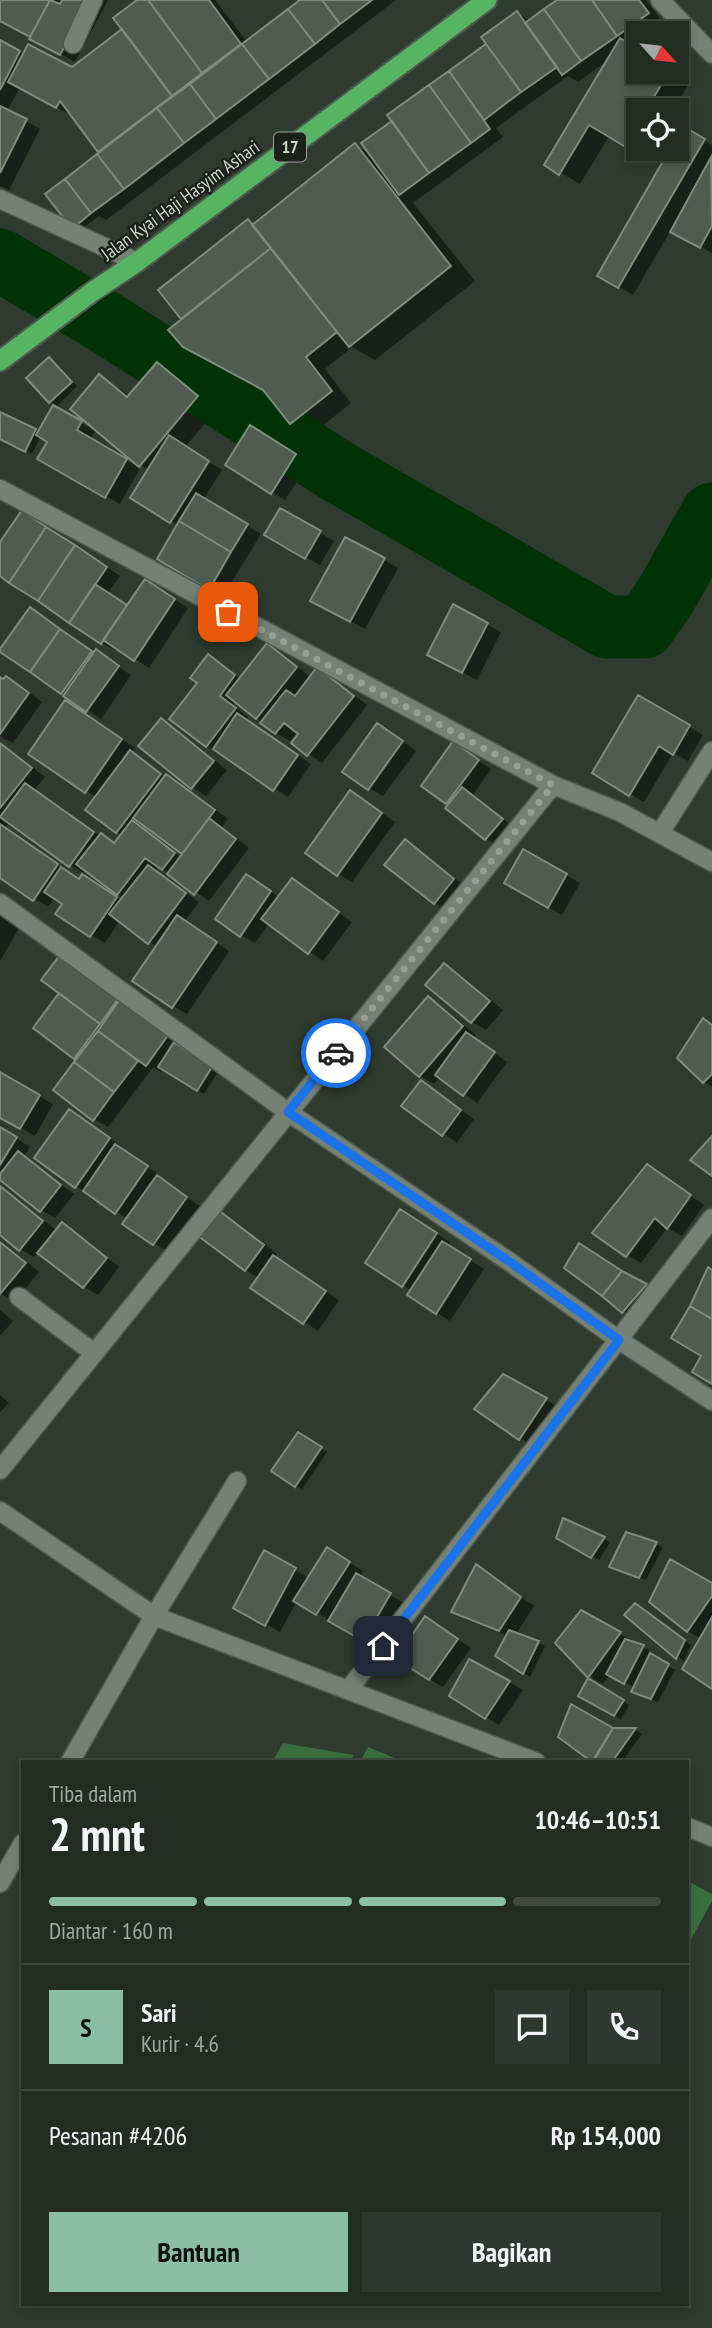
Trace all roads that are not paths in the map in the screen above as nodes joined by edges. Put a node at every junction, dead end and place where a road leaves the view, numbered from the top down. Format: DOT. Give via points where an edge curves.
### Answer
graph roads {
  1 [pos="93,0"];
  2 [pos="487,0"];
  3 [pos="660,0"];
  4 [pos="73,44"];
  5 [pos="712,54"];
  6 [pos="0,199"];
  7 [pos="137,262"];
  8 [pos="0,361"];
  9 [pos="0,489"];
  10 [pos="712,751"];
  11 [pos="553,785"];
  12 [pos="660,834"];
  13 [pos="712,862"];
  14 [pos="0,904"];
  15 [pos="288,1112"];
  16 [pos="712,1218"];
  17 [pos="19,1297"];
  18 [pos="619,1340"];
  19 [pos="94,1353"];
  20 [pos="712,1401"];
  21 [pos="0,1470"];
  22 [pos="237,1481"];
  23 [pos="0,1511"];
  24 [pos="154,1616"];
  25 [pos="349,1689"];
  26 [pos="71,1760"];
  27 [pos="531,1760"];
  28 [pos="689,1827"];
  29 [pos="712,1837"];
  30 [pos="21,1846"];
  31 [pos="0,1883"];
  1 -- 4 [label="street"];
  2 -- 7 [label="highway, Jalan Kyai Haji Hasyim Ashari / 17"];
  3 -- 5 [label="street"];
  6 -- 7 [label="street"];
  7 -- 8 [label="highway, Jalan Kyai Haji Hasyim Ashari / 17"];
  9 -- 11 [label="street"];
  10 -- 12 [label="street"];
  11 -- 12 [label="street"];
  11 -- 15 [label="street"];
  12 -- 13 [label="street"];
  14 -- 15 [label="street"];
  15 -- 18 [label="street"];
  15 -- 19 [label="street"];
  16 -- 18 [label="street"];
  17 -- 19 [label="street"];
  18 -- 20 [label="street"];
  18 -- 25 [label="street"];
  19 -- 21 [label="street"];
  22 -- 24 [label="street"];
  23 -- 24 [label="street"];
  24 -- 25 [label="street"];
  24 -- 26 [label="street"];
  25 -- 27 [label="street"];
  28 -- 29 [label="street"];
  30 -- 31 [label="street"];
}
